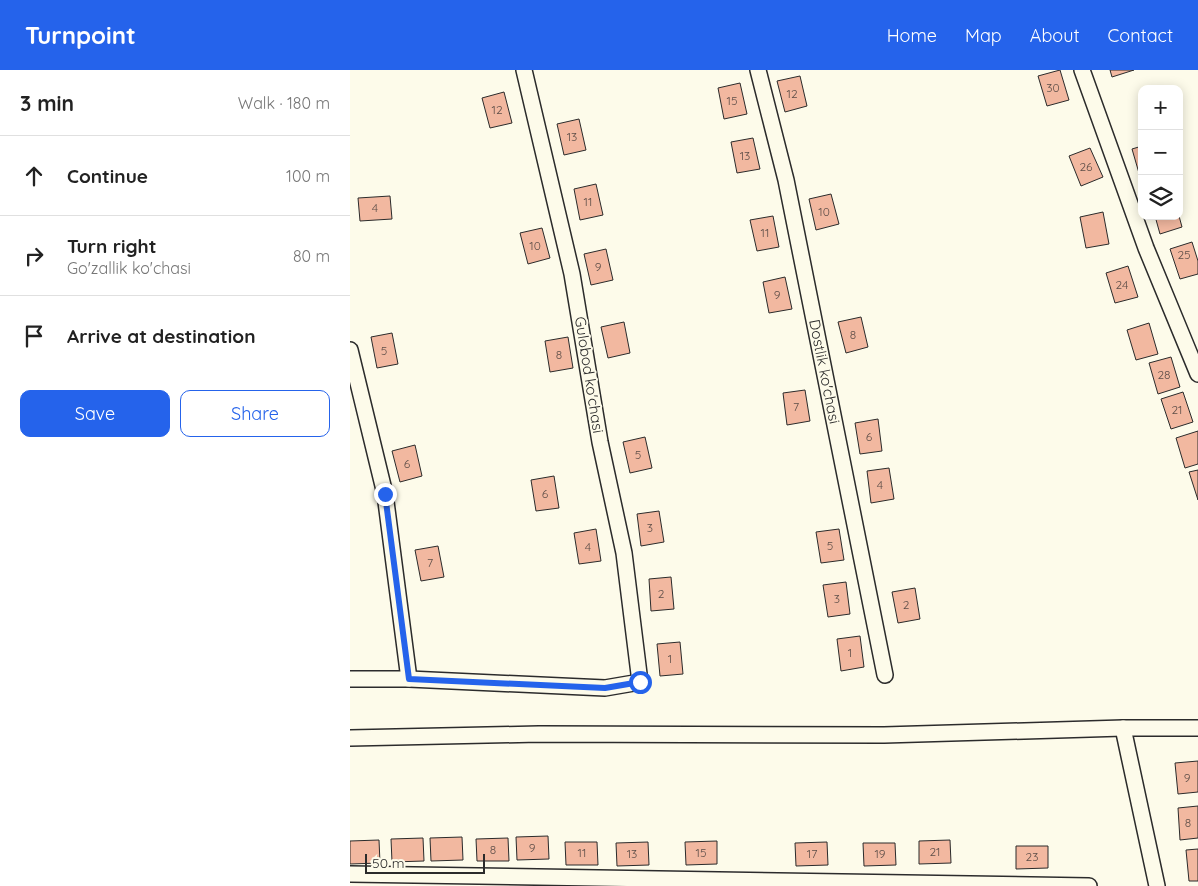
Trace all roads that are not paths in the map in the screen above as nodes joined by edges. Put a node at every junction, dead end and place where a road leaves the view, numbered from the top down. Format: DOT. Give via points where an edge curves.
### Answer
graph roads {
  1 [pos="524,70"];
  2 [pos="758,70"];
  3 [pos="1082,70"];
  4 [pos="350,350"];
  5 [pos="1198,374"];
  6 [pos="885,675"];
  7 [pos="350,679"];
  8 [pos="409,679"];
  9 [pos="1123,728"];
  10 [pos="1198,728"];
  11 [pos="350,738"];
  12 [pos="350,874"];
  13 [pos="1089,886"];
  14 [pos="1157,886"];
  1 -- 8 [label="street, Gulobod ko'chasi" via="572,274 600,442 624,553 640,682 605,688"];
  2 -- 6 [label="street, Dostlik ko'chasi" via="786,180"];
  3 -- 5 [label="street" via="1146,248"];
  4 -- 8 [label="street" via="385,494"];
  7 -- 8 [label="street"];
  9 -- 10 [label="street"];
  9 -- 11 [label="street" via="884,735 539,734"];
  9 -- 14 [label="street"];
  12 -- 13 [label="street"];
}
